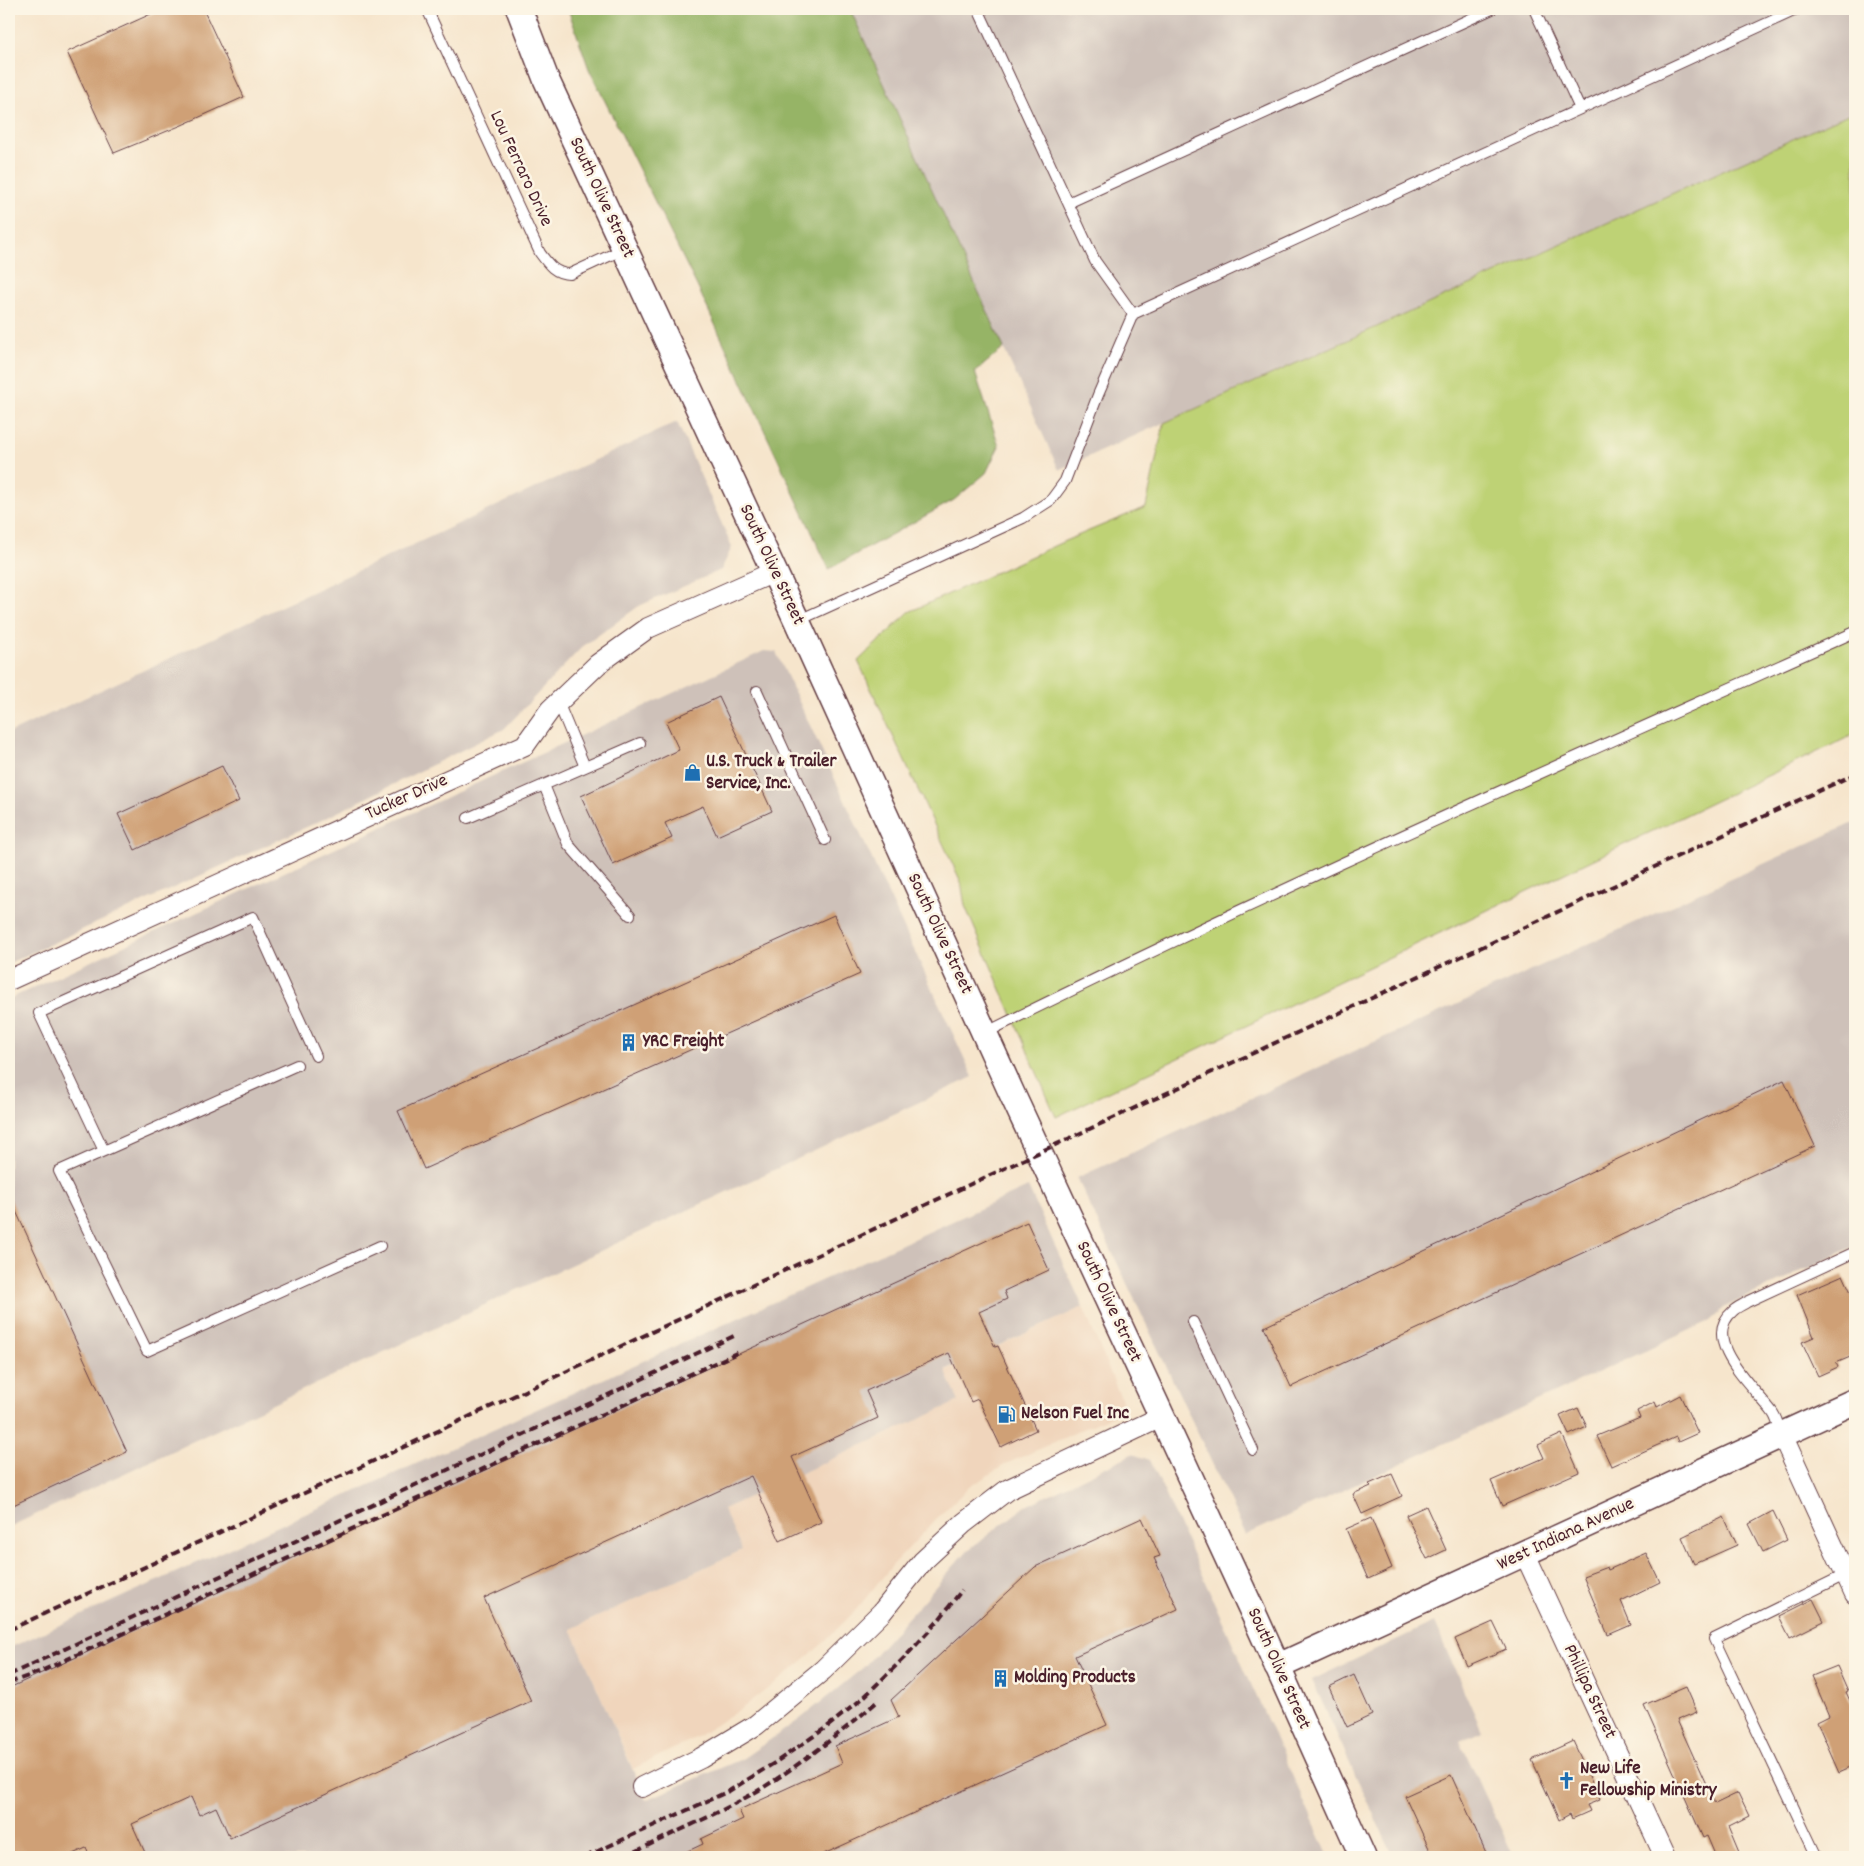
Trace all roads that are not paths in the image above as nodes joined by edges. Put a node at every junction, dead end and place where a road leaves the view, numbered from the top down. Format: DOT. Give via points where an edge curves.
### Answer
graph roads {
  1 [pos="427,9"];
  2 [pos="519,9"];
  3 [pos="978,9"];
  4 [pos="1492,9"];
  5 [pos="1534,9"];
  6 [pos="1798,9"];
  7 [pos="1580,109"];
  8 [pos="1068,203"];
  9 [pos="625,248"];
  10 [pos="1133,314"];
  11 [pos="774,572"];
  12 [pos="797,621"];
  13 [pos="1855,632"];
  14 [pos="758,691"];
  15 [pos="558,702"];
  16 [pos="640,743"];
  17 [pos="585,767"];
  18 [pos="544,785"];
  19 [pos="468,818"];
  20 [pos="825,840"];
  21 [pos="630,915"];
  22 [pos="9,980"];
  23 [pos="984,1034"];
  24 [pos="316,1056"];
  25 [pos="297,1065"];
  26 [pos="104,1151"];
  27 [pos="380,1246"];
  28 [pos="1855,1252"];
  29 [pos="1193,1322"];
  30 [pos="1855,1401"];
  31 [pos="1161,1417"];
  32 [pos="1782,1435"];
  33 [pos="1253,1450"];
  34 [pos="1525,1554"];
  35 [pos="1851,1572"];
  36 [pos="1855,1594"];
  37 [pos="1277,1667"];
  38 [pos="642,1787"];
  39 [pos="1364,1857"];
  40 [pos="1665,1857"];
  41 [pos="1817,1857"];
  1 -- 9 [label="lane, Lou Ferraro Drive" via="540,253 549,265 562,274 570,274"];
  2 -- 9 [label="street, South Olive Street" via="546,79"];
  3 -- 8 [label="lane"];
  4 -- 8 [label="lane"];
  5 -- 7 [label="lane"];
  6 -- 7 [label="lane"];
  7 -- 10 [label="lane"];
  8 -- 10 [label="lane" via="1096,261"];
  9 -- 11 [label="street, South Olive Street"];
  10 -- 12 [label="lane" via="1065,481 1051,500 1023,518"];
  11 -- 12 [label="street, South Olive Street"];
  11 -- 15 [label="street, Tucker Drive" via="648,628 598,664"];
  12 -- 23 [label="street, South Olive Street"];
  13 -- 23 [label="lane" via="1211,924"];
  14 -- 20 [label="lane"];
  15 -- 17 [label="lane"];
  15 -- 22 [label="street, Tucker Drive" via="525,745"];
  16 -- 17 [label="lane"];
  17 -- 18 [label="lane"];
  18 -- 19 [label="lane"];
  18 -- 21 [label="lane" via="568,844"];
  23 -- 31 [label="street, South Olive Street"];
  24 -- 26 [label="lane" via="253,917 39,1013"];
  25 -- 26 [label="lane"];
  26 -- 27 [label="lane" via="59,1171 148,1351"];
  28 -- 32 [label="lane" via="1747,1302 1724,1322 1722,1335 1730,1358 1774,1414"];
  29 -- 33 [label="lane"];
  30 -- 32 [label="street, West Indiana Avenue"];
  31 -- 37 [label="street, South Olive Street"];
  31 -- 38 [label="street" via="1006,1490 923,1561 882,1612 823,1670 756,1725 701,1758"];
  32 -- 34 [label="street, West Indiana Avenue"];
  32 -- 35 [label="street"];
  34 -- 37 [label="street, West Indiana Avenue"];
  34 -- 40 [label="street, Phillipa Street"];
  35 -- 36 [label="street"];
  35 -- 41 [label="lane" via="1714,1639"];
  37 -- 39 [label="street, South Olive Street"];
}
